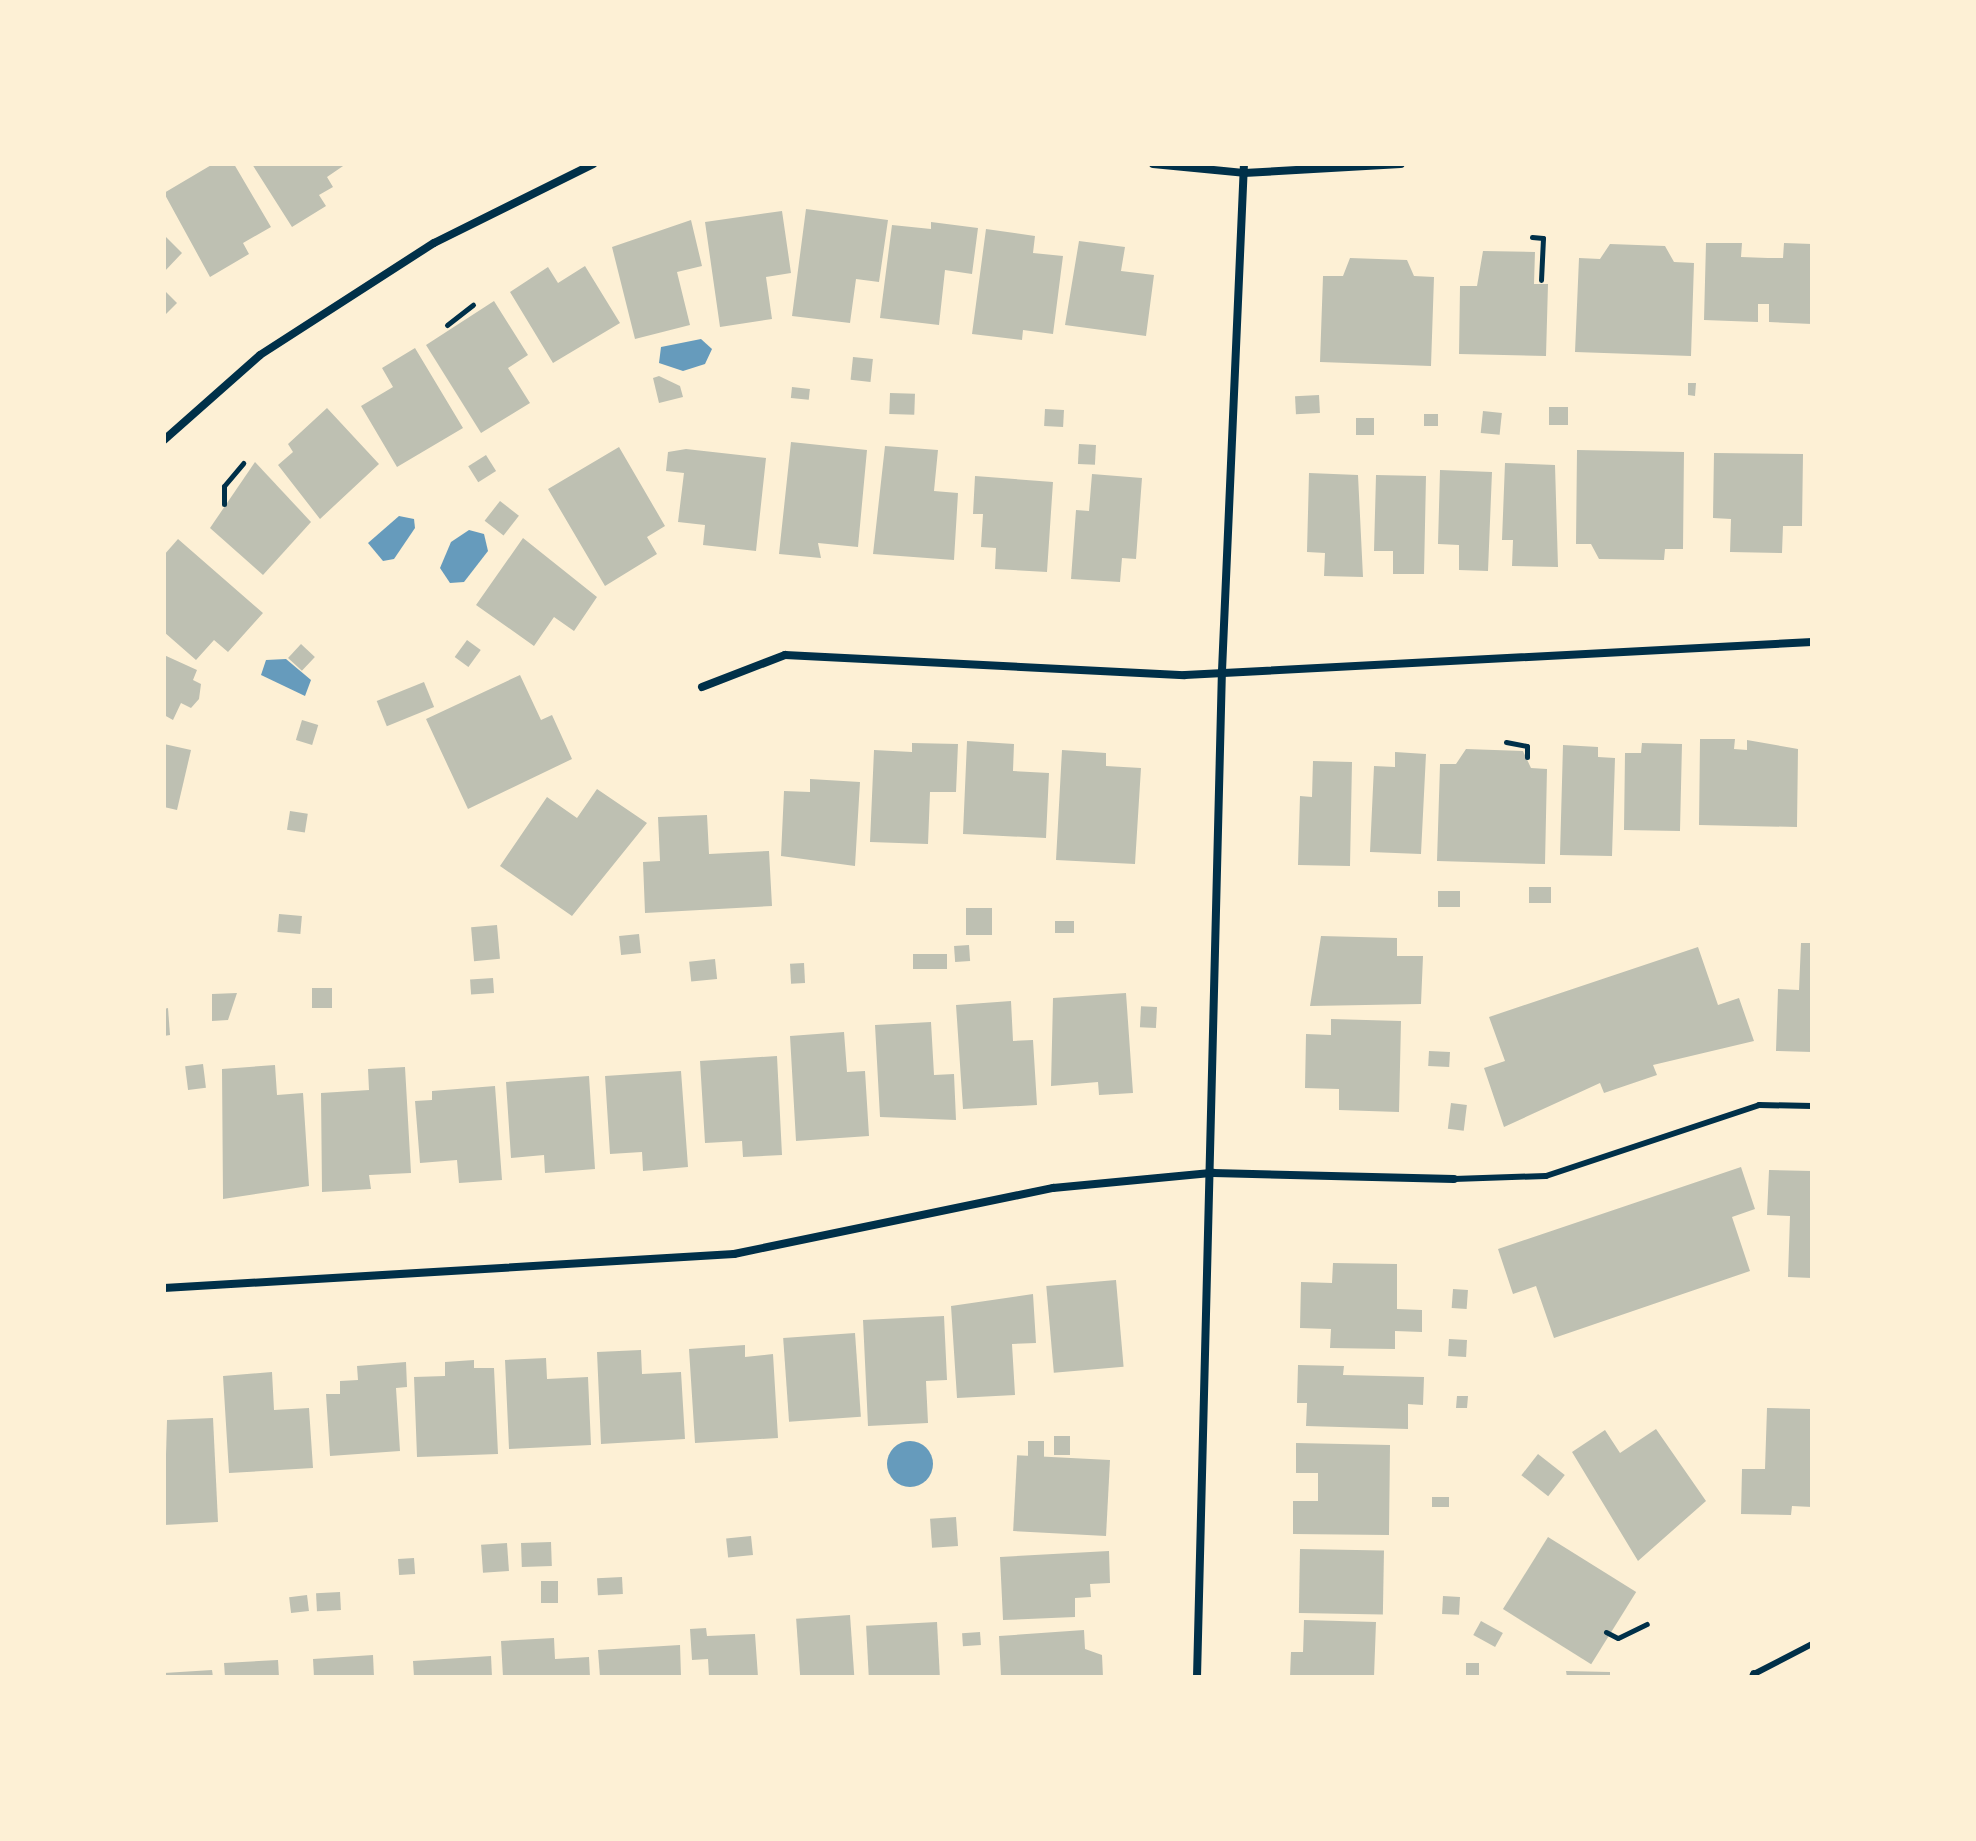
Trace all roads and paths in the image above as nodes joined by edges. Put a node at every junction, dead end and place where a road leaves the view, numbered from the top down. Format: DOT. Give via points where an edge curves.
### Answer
graph roads {
  1 [pos="593,164"];
  2 [pos="1153,164"];
  3 [pos="1401,164"];
  4 [pos="1244,169"];
  5 [pos="1532,237"];
  6 [pos="1541,280"];
  7 [pos="473,305"];
  8 [pos="447,325"];
  9 [pos="164,440"];
  10 [pos="243,463"];
  11 [pos="224,504"];
  12 [pos="1812,642"];
  13 [pos="1222,671"];
  14 [pos="702,687"];
  15 [pos="1506,742"];
  16 [pos="1527,757"];
  17 [pos="1812,1106"];
  18 [pos="1213,1173"];
  19 [pos="1454,1179"];
  20 [pos="164,1288"];
  21 [pos="1647,1624"];
  22 [pos="1606,1632"];
  23 [pos="1812,1644"];
  24 [pos="1753,1675"];
  25 [pos="1197,1677"];
  1 -- 9 [label="street" via="434,243 260,355"];
  2 -- 4 [label="street"];
  3 -- 4 [label="street"];
  4 -- 13 [label="street"];
  5 -- 6 [label="path" via="1543,238"];
  7 -- 8 [label="path"];
  10 -- 11 [label="path" via="224,486"];
  12 -- 13 [label="street"];
  13 -- 14 [label="street" via="785,655"];
  13 -- 18 [label="street"];
  15 -- 16 [label="path" via="1527,746"];
  17 -- 19 [label="lane" via="1759,1105 1546,1176"];
  18 -- 19 [label="street"];
  18 -- 20 [label="street" via="1053,1188 734,1254"];
  18 -- 25 [label="street"];
  21 -- 22 [label="path" via="1618,1638"];
  23 -- 24 [label="lane"];
}
